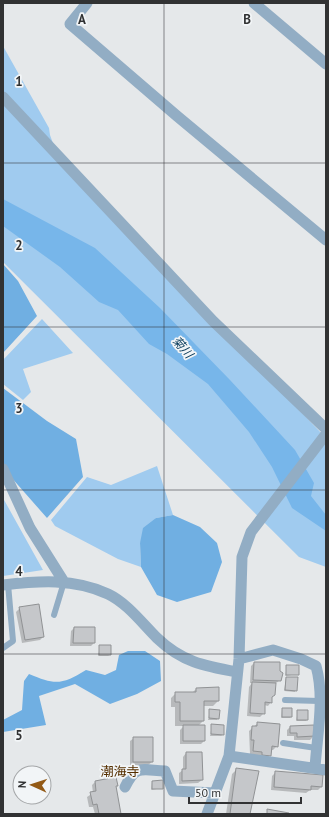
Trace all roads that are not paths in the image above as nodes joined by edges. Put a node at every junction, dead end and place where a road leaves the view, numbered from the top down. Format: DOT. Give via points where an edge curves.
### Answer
graph roads {
  1 [pos="86,3"];
  2 [pos="254,3"];
  3 [pos="326,64"];
  4 [pos="3,97"];
  5 [pos="326,240"];
  6 [pos="325,433"];
  7 [pos="3,469"];
  8 [pos="64,582"];
  9 [pos="6,585"];
  10 [pos="54,615"];
  11 [pos="3,648"];
  12 [pos="239,659"];
  13 [pos="237,672"];
  14 [pos="285,700"];
  15 [pos="319,701"];
  16 [pos="283,743"];
  17 [pos="316,748"];
  18 [pos="229,756"];
  19 [pos="320,769"];
  20 [pos="125,787"];
  21 [pos="215,793"];
  22 [pos="207,814"];
  1 -- 5 [label="street" via="70,24"];
  2 -- 3 [label="street"];
  4 -- 6 [label="street" via="213,321"];
  6 -- 12 [label="street" via="247,540 242,557"];
  7 -- 8 [label="street" via="30,528"];
  8 -- 9 [label="street" via="41,581"];
  8 -- 10 [label="lane"];
  8 -- 13 [label="street" via="108,594 129,609 176,654 203,666"];
  9 -- 11 [label="lane" via="13,641"];
  12 -- 13 [label="street"];
  12 -- 15 [label="street" via="273,650 316,666 319,677"];
  13 -- 18 [label="street"];
  14 -- 15 [label="lane"];
  15 -- 17 [label="street"];
  16 -- 17 [label="lane"];
  17 -- 19 [label="street"];
  18 -- 19 [label="street"];
  18 -- 21 [label="street"];
  20 -- 21 [label="street" via="131,774 137,770 165,771 173,791"];
  21 -- 22 [label="street"];
}
